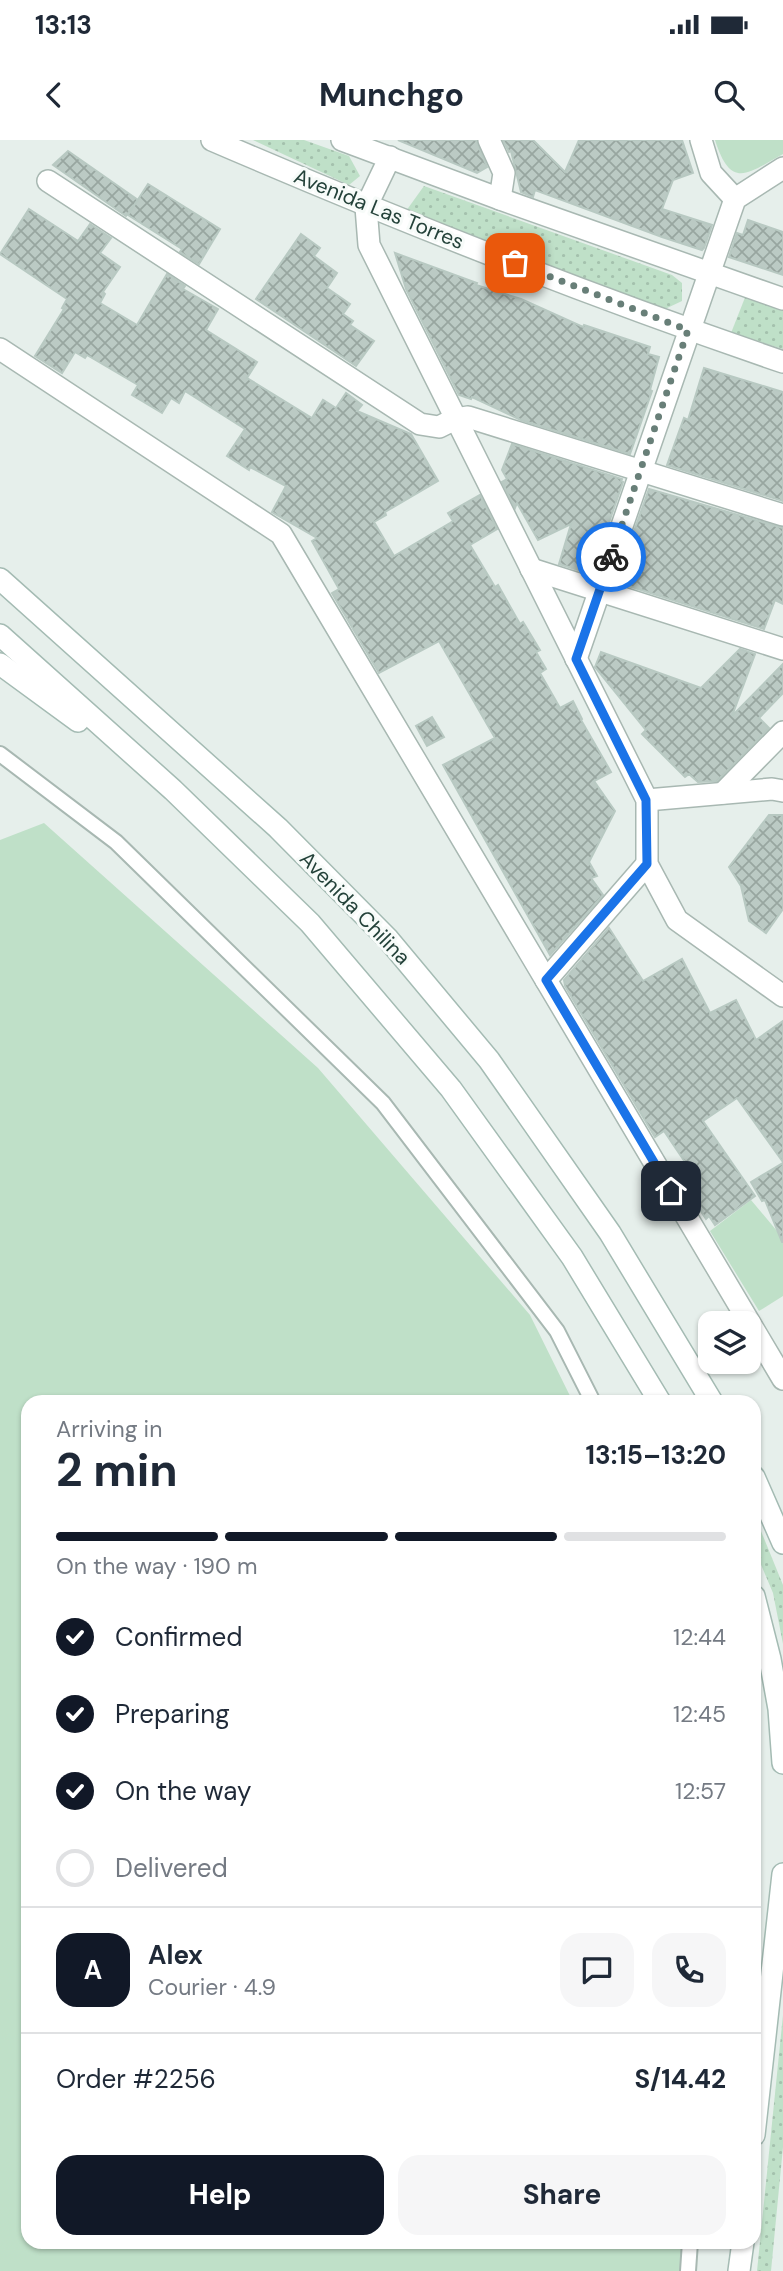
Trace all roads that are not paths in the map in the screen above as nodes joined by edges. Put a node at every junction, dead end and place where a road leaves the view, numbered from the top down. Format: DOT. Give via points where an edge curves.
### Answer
graph roads {
  1 [pos="212,140"];
  2 [pos="342,140"];
  3 [pos="489,140"];
  4 [pos="701,140"];
  5 [pos="390,157"];
  6 [pos="783,168"];
  7 [pos="48,181"];
  8 [pos="500,199"];
  9 [pos="735,199"];
  10 [pos="366,206"];
  11 [pos="711,272"];
  12 [pos="783,299"];
  13 [pos="688,330"];
  14 [pos="0,349"];
  15 [pos="783,362"];
  16 [pos="455,419"];
  17 [pos="641,470"];
  18 [pos="783,516"];
  19 [pos="531,569"];
  20 [pos="0,579"];
  21 [pos="600,589"];
  22 [pos="0,635"];
  23 [pos="783,649"];
  24 [pos="576,659"];
  25 [pos="0,664"];
  26 [pos="783,732"];
  27 [pos="0,754"];
  28 [pos="173,790"];
  29 [pos="783,791"];
  30 [pos="723,793"];
  31 [pos="646,800"];
  32 [pos="647,864"];
  33 [pos="546,980"];
  34 [pos="783,996"];
  35 [pos="783,1379"];
  36 [pos="589,1395"];
  37 [pos="656,1395"];
  38 [pos="708,1395"];
  39 [pos="761,1493"];
  40 [pos="783,1544"];
  41 [pos="761,1624"];
  42 [pos="783,1763"];
  43 [pos="783,1874"];
  44 [pos="761,2072"];
  45 [pos="690,2249"];
  46 [pos="742,2249"];
  47 [pos="688,2271"];
  48 [pos="739,2271"];
  1 -- 10 [label="street, Avenida Las Torres"];
  2 -- 5 [label="street"];
  3 -- 8 [label="street" via="504,173"];
  4 -- 9 [label="street" via="711,173"];
  5 -- 8 [label="street"];
  5 -- 10 [label="street"];
  6 -- 9 [label="street"];
  7 -- 16 [label="street" via="420,424 439,427"];
  8 -- 11 [label="street"];
  9 -- 11 [label="street"];
  10 -- 13 [label="street, Avenida Las Torres"];
  10 -- 16 [label="street" via="369,245"];
  11 -- 12 [label="street"];
  11 -- 13 [label="street"];
  13 -- 15 [label="street, Avenida Las Torres"];
  13 -- 17 [label="street"];
  14 -- 33 [label="street" via="281,534"];
  16 -- 17 [label="street" via="468,417"];
  16 -- 19 [label="street"];
  17 -- 18 [label="street"];
  17 -- 21 [label="street"];
  19 -- 21 [label="street"];
  19 -- 24 [label="street"];
  20 -- 38 [label="street, Avenida Chilina" via="278,828 388,939 497,1071 610,1233"];
  21 -- 23 [label="street"];
  21 -- 24 [label="street"];
  22 -- 28 [label="street, Avenida Chilina"];
  24 -- 31 [label="street"];
  25 -- 28 [label="street"];
  26 -- 30 [label="street"];
  27 -- 36 [label="lane" via="116,842 383,1103 556,1331"];
  28 -- 37 [label="street, Avenida Chilina" via="310,923 451,1089 572,1257"];
  29 -- 30 [label="street"];
  30 -- 31 [label="street"];
  31 -- 32 [label="street"];
  32 -- 33 [label="street"];
  32 -- 34 [label="street" via="677,920"];
  33 -- 35 [label="street"];
  39 -- 40 [label="street"];
  41 -- 42 [label="street" via="779,1709"];
  43 -- 44 [label="street"];
  45 -- 47 [label="lane"];
  46 -- 48 [label="street"];
}
